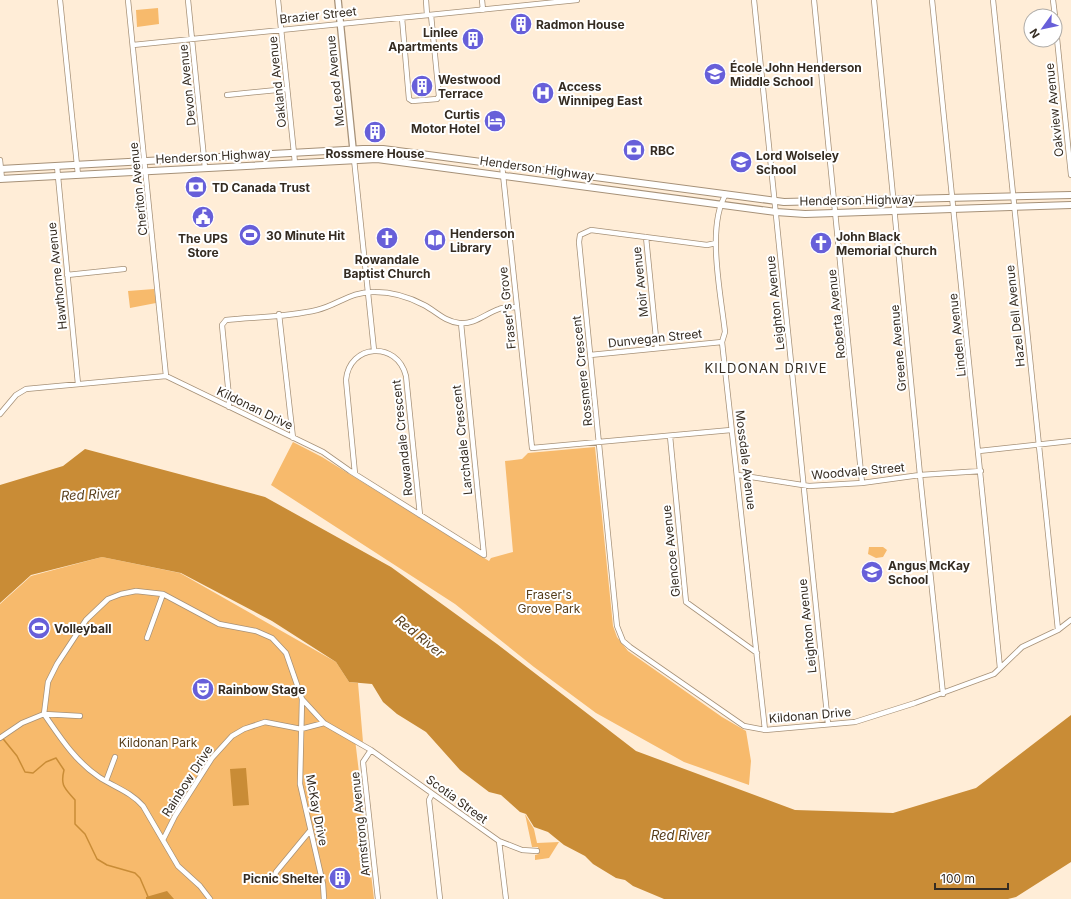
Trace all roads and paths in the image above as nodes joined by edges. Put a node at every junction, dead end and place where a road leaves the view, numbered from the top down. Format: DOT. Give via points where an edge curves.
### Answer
graph roads {
  1 [pos="60,0"];
  2 [pos="128,0"];
  3 [pos="188,0"];
  4 [pos="278,0"];
  5 [pos="338,0"];
  6 [pos="426,0"];
  7 [pos="482,0"];
  8 [pos="577,0"];
  9 [pos="754,0"];
  10 [pos="814,0"];
  11 [pos="874,0"];
  12 [pos="932,0"];
  13 [pos="993,0"];
  14 [pos="545,2"];
  15 [pos="483,10"];
  16 [pos="429,15"];
  17 [pos="402,18"];
  18 [pos="341,23"];
  19 [pos="282,29"];
  20 [pos="192,40"];
  21 [pos="133,45"];
  22 [pos="1058,48"];
  23 [pos="287,89"];
  24 [pos="227,95"];
  25 [pos="353,150"];
  26 [pos="294,153"];
  27 [pos="427,155"];
  28 [pos="204,158"];
  29 [pos="354,159"];
  30 [pos="0,160"];
  31 [pos="145,161"];
  32 [pos="295,163"];
  33 [pos="420,164"];
  34 [pos="502,165"];
  35 [pos="57,166"];
  36 [pos="77,166"];
  37 [pos="205,168"];
  38 [pos="0,169"];
  39 [pos="146,171"];
  40 [pos="78,175"];
  41 [pos="504,175"];
  42 [pos="1071,175"];
  43 [pos="57,176"];
  44 [pos="1,179"];
  45 [pos="612,179"];
  46 [pos="671,187"];
  47 [pos="611,189"];
  48 [pos="726,194"];
  49 [pos="1071,195"];
  50 [pos="1014,196"];
  51 [pos="670,197"];
  52 [pos="953,198"];
  53 [pos="893,200"];
  54 [pos="774,201"];
  55 [pos="835,202"];
  56 [pos="720,204"];
  57 [pos="1071,205"];
  58 [pos="1014,207"];
  59 [pos="954,209"];
  60 [pos="895,210"];
  61 [pos="776,212"];
  62 [pos="836,212"];
  63 [pos="646,237"];
  64 [pos="716,243"];
  65 [pos="124,269"];
  66 [pos="67,275"];
  67 [pos="367,292"];
  68 [pos="517,307"];
  69 [pos="279,314"];
  70 [pos="461,323"];
  71 [pos="722,342"];
  72 [pos="657,348"];
  73 [pos="374,350"];
  74 [pos="590,355"];
  75 [pos="166,376"];
  76 [pos="78,384"];
  77 [pos="229,408"];
  78 [pos="0,414"];
  79 [pos="731,430"];
  80 [pos="670,436"];
  81 [pos="293,438"];
  82 [pos="1071,441"];
  83 [pos="598,443"];
  84 [pos="1038,444"];
  85 [pos="979,451"];
  86 [pos="981,471"];
  87 [pos="355,474"];
  88 [pos="738,475"];
  89 [pos="920,475"];
  90 [pos="862,483"];
  91 [pos="803,485"];
  92 [pos="420,515"];
  93 [pos="484,555"];
  94 [pos="163,594"];
  95 [pos="1071,620"];
  96 [pos="1058,630"];
  97 [pos="147,638"];
  98 [pos="624,641"];
  99 [pos="757,652"];
  100 [pos="1000,668"];
  101 [pos="944,694"];
  102 [pos="302,699"];
  103 [pos="44,714"];
  104 [pos="80,716"];
  105 [pos="324,723"];
  106 [pos="828,724"];
  107 [pos="301,729"];
  108 [pos="765,730"];
  109 [pos="0,738"];
  110 [pos="371,750"];
  111 [pos="115,756"];
  112 [pos="106,781"];
  113 [pos="432,794"];
  114 [pos="309,832"];
  115 [pos="164,840"];
  116 [pos="499,841"];
  117 [pos="537,851"];
  118 [pos="274,878"];
  119 [pos="210,899"];
  120 [pos="324,899"];
  121 [pos="378,899"];
  122 [pos="440,899"];
  123 [pos="506,899"];
  1 -- 36 [label="street"];
  2 -- 21 [label="street, Cheriton Avenue"];
  3 -- 20 [label="street, Devon Avenue"];
  4 -- 19 [label="street, Oakland Avenue"];
  5 -- 18 [label="street, McLeod Avenue"];
  6 -- 16 [label="street"];
  7 -- 15 [label="street"];
  8 -- 14 [label="street, Brazier Street"];
  9 -- 54 [label="street, Leighton Avenue"];
  10 -- 55 [label="street, Roberta Avenue"];
  11 -- 53 [label="street, Greene Avenue"];
  12 -- 52 [label="street, Linden Avenue"];
  13 -- 50 [label="street, Hazel Dell Avenue"];
  14 -- 15 [label="street, Brazier Street"];
  15 -- 16 [label="street, Brazier Street"];
  16 -- 17 [label="street, Brazier Street"];
  16 -- 17 [label="street" via="439,96 437,99 410,99"];
  17 -- 18 [label="street, Brazier Street"];
  18 -- 19 [label="street, Brazier Street"];
  18 -- 25 [label="street, McLeod Avenue"];
  19 -- 20 [label="street, Brazier Street"];
  19 -- 23 [label="street, Oakland Avenue"];
  20 -- 21 [label="street, Brazier Street"];
  20 -- 28 [label="street, Devon Avenue"];
  21 -- 31 [label="street, Cheriton Avenue"];
  22 -- 42 [label="street, Oakview Avenue"];
  23 -- 24 [label="street"];
  23 -- 26 [label="street, Oakland Avenue"];
  25 -- 26 [label="main road, Henderson Highway"];
  25 -- 27 [label="main road, Henderson Highway" via="383,150"];
  25 -- 29 [label="street, McLeod Avenue"];
  26 -- 28 [label="main road, Henderson Highway"];
  26 -- 32 [label="street, Oakland Avenue"];
  27 -- 33 [label="main road"];
  27 -- 34 [label="main road, Henderson Highway"];
  28 -- 31 [label="main road, Henderson Highway"];
  28 -- 37 [label="street, Devon Avenue"];
  29 -- 32 [label="main road, Henderson Highway"];
  29 -- 33 [label="main road, Henderson Highway"];
  29 -- 67 [label="street"];
  30 -- 38 [label="street"];
  31 -- 36 [label="main road, Henderson Highway"];
  31 -- 39 [label="street, Cheriton Avenue"];
  32 -- 37 [label="main road, Henderson Highway"];
  33 -- 41 [label="main road, Henderson Highway"];
  34 -- 41 [label="street, Fraser's Grove"];
  34 -- 45 [label="main road, Henderson Highway"];
  35 -- 36 [label="main road, Henderson Highway"];
  35 -- 38 [label="main road, Henderson Highway"];
  35 -- 43 [label="street, Hawthorne Avenue"];
  36 -- 40 [label="street"];
  37 -- 39 [label="main road, Henderson Highway"];
  38 -- 44 [label="street"];
  39 -- 40 [label="main road, Henderson Highway"];
  39 -- 75 [label="street, Cheriton Avenue"];
  40 -- 43 [label="main road, Henderson Highway"];
  41 -- 47 [label="main road, Henderson Highway"];
  41 -- 68 [label="street, Fraser's Grove"];
  43 -- 44 [label="main road, Henderson Highway"];
  43 -- 66 [label="street, Hawthorne Avenue"];
  45 -- 46 [label="main road, Henderson Highway"];
  45 -- 47 [label="main road"];
  46 -- 48 [label="main road, Henderson Highway"];
  46 -- 51 [label="main road"];
  47 -- 51 [label="main road, Henderson Highway"];
  48 -- 54 [label="main road, Henderson Highway"];
  48 -- 56 [label="street, Mossdale Avenue"];
  49 -- 50 [label="main road, Henderson Highway"];
  50 -- 52 [label="main road, Henderson Highway"];
  50 -- 58 [label="street, Hazel Dell Avenue"];
  51 -- 56 [label="main road, Henderson Highway"];
  52 -- 53 [label="main road, Henderson Highway"];
  52 -- 59 [label="street, Linden Avenue"];
  53 -- 55 [label="main road, Henderson Highway"];
  53 -- 60 [label="street, Greene Avenue"];
  54 -- 55 [label="main road, Henderson Highway"];
  54 -- 61 [label="street, Leighton Avenue"];
  55 -- 62 [label="street, Roberta Avenue"];
  56 -- 61 [label="main road, Henderson Highway"];
  56 -- 64 [label="street, Mossdale Avenue"];
  57 -- 58 [label="main road, Henderson Highway"];
  58 -- 59 [label="main road, Henderson Highway"];
  58 -- 84 [label="street, Hazel Dell Avenue"];
  59 -- 60 [label="main road, Henderson Highway"];
  59 -- 85 [label="street, Linden Avenue"];
  60 -- 62 [label="main road, Henderson Highway"];
  60 -- 89 [label="street, Greene Avenue"];
  61 -- 62 [label="main road, Henderson Highway"];
  61 -- 91 [label="street, Leighton Avenue"];
  62 -- 90 [label="street, Roberta Avenue"];
  63 -- 64 [label="street, Rossmere Crescent" via="707,245"];
  63 -- 72 [label="street, Moir Avenue"];
  63 -- 74 [label="street, Rossmere Crescent" via="591,230 580,235"];
  64 -- 71 [label="street, Mossdale Avenue" via="725,332"];
  65 -- 66 [label="street"];
  66 -- 76 [label="street, Hawthorne Avenue"];
  67 -- 69 [label="street" via="349,296 318,310"];
  67 -- 70 [label="street" via="394,293 425,305 441,318"];
  67 -- 73 [label="street"];
  68 -- 70 [label="street" via="501,309 473,322"];
  68 -- 83 [label="street, Fraser's Grove" via="532,448"];
  69 -- 77 [label="street" via="223,322"];
  69 -- 81 [label="street"];
  70 -- 93 [label="street, Larchdale Crescent"];
  71 -- 72 [label="street, Dunvegan Street"];
  71 -- 79 [label="street, Mossdale Avenue"];
  72 -- 74 [label="street, Dunvegan Street"];
  73 -- 87 [label="street" via="357,358 349,367 347,375"];
  73 -- 92 [label="street, Rowandale Crescent" via="394,356 405,371"];
  74 -- 83 [label="street, Rossmere Crescent"];
  75 -- 76 [label="street"];
  75 -- 77 [label="street, Kildonan Drive"];
  76 -- 78 [label="street" via="23,390"];
  77 -- 81 [label="street, Kildonan Drive"];
  79 -- 80 [label="street"];
  79 -- 88 [label="street, Mossdale Avenue"];
  80 -- 83 [label="street"];
  80 -- 99 [label="street, Glencoe Avenue" via="686,602"];
  81 -- 87 [label="street, Kildonan Drive" via="323,452"];
  82 -- 84 [label="street"];
  83 -- 98 [label="street, Rossmere Crescent" via="617,626"];
  84 -- 85 [label="street"];
  84 -- 96 [label="street, Hazel Dell Avenue"];
  85 -- 86 [label="street, Linden Avenue"];
  86 -- 89 [label="street, Woodvale Street"];
  86 -- 100 [label="street, Linden Avenue"];
  87 -- 92 [label="street, Kildonan Drive"];
  88 -- 91 [label="street, Woodvale Street"];
  88 -- 99 [label="street, Mossdale Avenue"];
  89 -- 90 [label="street, Woodvale Street"];
  89 -- 101 [label="street, Greene Avenue"];
  90 -- 91 [label="street, Woodvale Street"];
  91 -- 106 [label="street, Leighton Avenue"];
  92 -- 93 [label="street, Kildonan Drive"];
  94 -- 97 [label="street"];
  94 -- 102 [label="street" via="219,624 262,632 272,638 286,653"];
  94 -- 103 [label="street" via="136,591 108,599 97,608 57,664 48,682"];
  95 -- 96 [label="street, Kildonan Drive"];
  96 -- 100 [label="street, Kildonan Drive" via="1022,647"];
  98 -- 108 [label="street, Kildonan Drive" via="744,726"];
  99 -- 108 [label="street, Mossdale Avenue"];
  100 -- 101 [label="street, Kildonan Drive" via="994,674"];
  101 -- 106 [label="street, Kildonan Drive" via="855,722"];
  102 -- 105 [label="street, Scotia Street"];
  102 -- 107 [label="street, McKay Drive"];
  103 -- 104 [label="street"];
  103 -- 109 [label="street" via="22,723"];
  103 -- 112 [label="street" via="63,743 79,761"];
  105 -- 107 [label="street"];
  105 -- 110 [label="street, Scotia Street"];
  106 -- 108 [label="street, Kildonan Drive"];
  107 -- 114 [label="street, McKay Drive" via="300,784"];
  107 -- 115 [label="street, Rainbow Drive" via="265,722 232,736 212,758 175,816"];
  110 -- 113 [label="street, Scotia Street"];
  110 -- 121 [label="street, Armstrong Avenue" via="363,762"];
  111 -- 112 [label="street"];
  112 -- 115 [label="street" via="137,799"];
  113 -- 116 [label="street, Scotia Street"];
  113 -- 122 [label="street" via="429,800"];
  114 -- 118 [label="street" via="276,872"];
  114 -- 120 [label="street, McKay Drive"];
  115 -- 119 [label="street" via="181,870 200,886"];
  116 -- 117 [label="street, Scotia Street" via="522,850"];
  116 -- 123 [label="street"];
}
